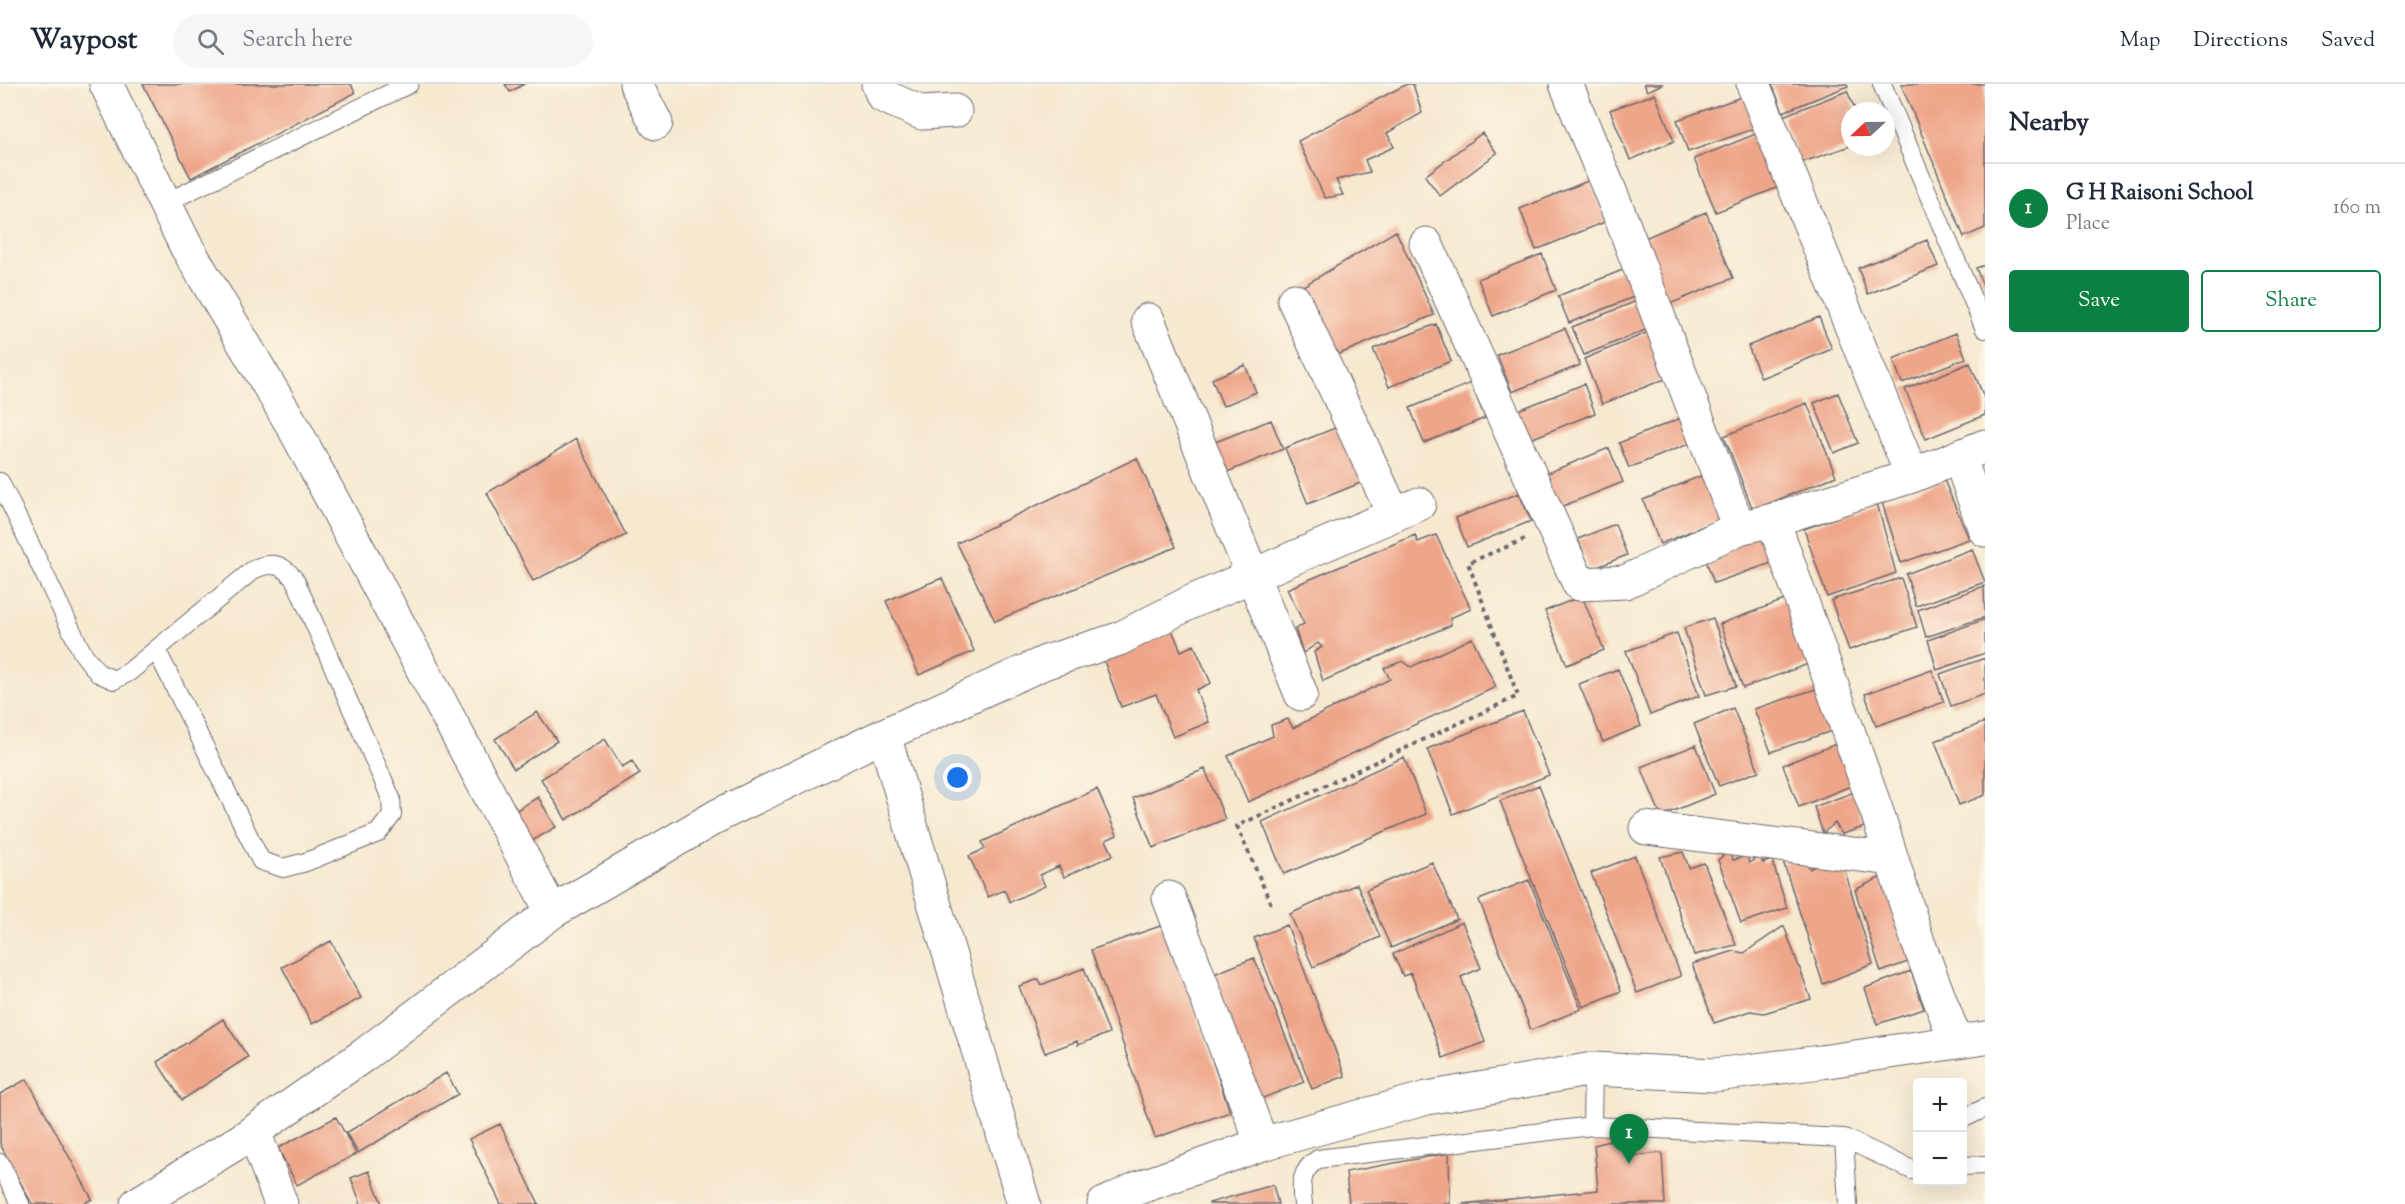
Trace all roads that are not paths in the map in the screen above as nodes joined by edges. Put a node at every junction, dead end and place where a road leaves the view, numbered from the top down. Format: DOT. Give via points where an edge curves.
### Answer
graph roads {
  1 [pos="409,84"];
  2 [pos="636,84"];
  3 [pos="878,84"];
  4 [pos="1566,84"];
  5 [pos="1753,84"];
  6 [pos="1882,84"];
  7 [pos="108,85"];
  8 [pos="955,111"];
  9 [pos="656,123"];
  10 [pos="165,204"];
  11 [pos="1426,244"];
  12 [pos="1294,300"];
  13 [pos="1148,320"];
  14 [pos="1985,329"];
  15 [pos="1972,451"];
  16 [pos="1912,476"];
  17 [pos="0,482"];
  18 [pos="1773,520"];
  19 [pos="1739,528"];
  20 [pos="1985,530"];
  21 [pos="1253,576"];
  22 [pos="156,649"];
  23 [pos="1301,694"];
  24 [pos="884,735"];
  25 [pos="1646,828"];
  26 [pos="1892,859"];
  27 [pos="1169,898"];
  28 [pos="552,912"];
  29 [pos="1970,1040"];
  30 [pos="1593,1069"];
  31 [pos="1985,1108"];
  32 [pos="1967,1117"];
  33 [pos="1592,1126"];
  34 [pos="254,1131"];
  35 [pos="1844,1138"];
  36 [pos="1262,1144"];
  37 [pos="0,1163"];
  38 [pos="1985,1165"];
  39 [pos="1913,1166"];
  40 [pos="1967,1166"];
  41 [pos="20,1204"];
  42 [pos="137,1204"];
  43 [pos="281,1204"];
  44 [pos="1024,1204"];
  45 [pos="1104,1204"];
  46 [pos="1303,1204"];
  47 [pos="1848,1204"];
  1 -- 10 [label="lane"];
  2 -- 9 [label="street"];
  3 -- 8 [label="street" via="883,96 922,113"];
  4 -- 19 [label="street"];
  5 -- 16 [label="street"];
  6 -- 14 [label="lane"];
  7 -- 10 [label="street"];
  10 -- 28 [label="street" via="294,428"];
  11 -- 19 [label="street" via="1580,584 1625,582"];
  12 -- 21 [label="street" via="1406,509"];
  13 -- 21 [label="street"];
  15 -- 16 [label="street"];
  15 -- 20 [label="street"];
  16 -- 18 [label="street"];
  17 -- 22 [label="lane" via="82,651 98,673 114,680"];
  18 -- 19 [label="street"];
  18 -- 26 [label="street"];
  21 -- 23 [label="street"];
  21 -- 24 [label="street" via="1119,639 1046,662"];
  22 -- 22 [label="lane" via="253,570 278,564 289,571 391,798 392,815 378,833 306,861 283,868 261,861"];
  24 -- 28 [label="street" via="719,815"];
  24 -- 44 [label="street"];
  25 -- 26 [label="street"];
  26 -- 29 [label="street" via="1918,942"];
  27 -- 36 [label="street"];
  28 -- 34 [label="street" via="364,1055"];
  29 -- 30 [label="street" via="1715,1075"];
  30 -- 33 [label="lane"];
  30 -- 36 [label="street" via="1427,1098"];
  31 -- 32 [label="lane"];
  33 -- 35 [label="lane"];
  33 -- 46 [label="lane" via="1318,1159 1307,1166 1300,1184"];
  34 -- 42 [label="street"];
  34 -- 43 [label="street"];
  35 -- 39 [label="lane"];
  35 -- 47 [label="lane"];
  36 -- 45 [label="street"];
  37 -- 41 [label="lane"];
  38 -- 40 [label="lane"];
}
